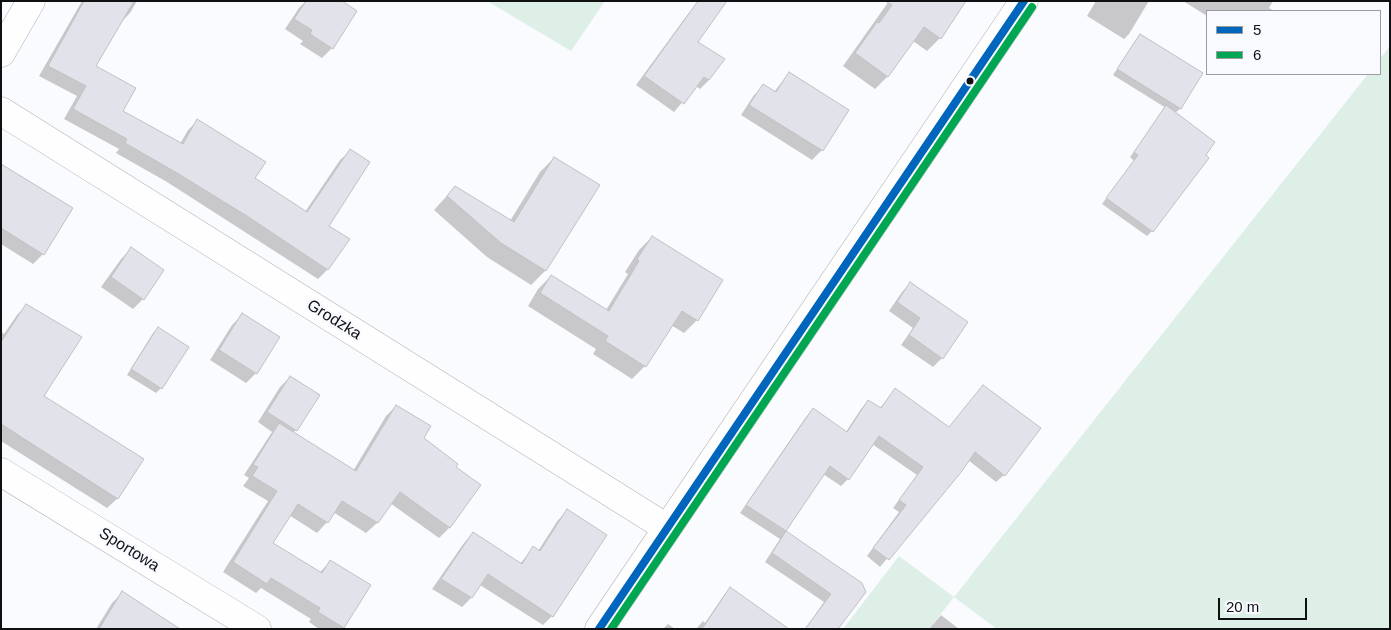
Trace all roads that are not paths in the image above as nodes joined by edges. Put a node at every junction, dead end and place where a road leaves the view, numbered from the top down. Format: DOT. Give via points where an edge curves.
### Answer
graph roads {
  1 [pos="31,1"];
  2 [pos="1024,1"];
  3 [pos="1,53"];
  4 [pos="1,111"];
  5 [pos="1,472"];
  6 [pos="666,528"];
  7 [pos="258,629"];
  8 [pos="599,629"];
  1 -- 3 [label="street"];
  2 -- 6 [label="street"];
  4 -- 6 [label="street, Grodzka"];
  5 -- 7 [label="street, Sportowa"];
  6 -- 8 [label="street"];
}
